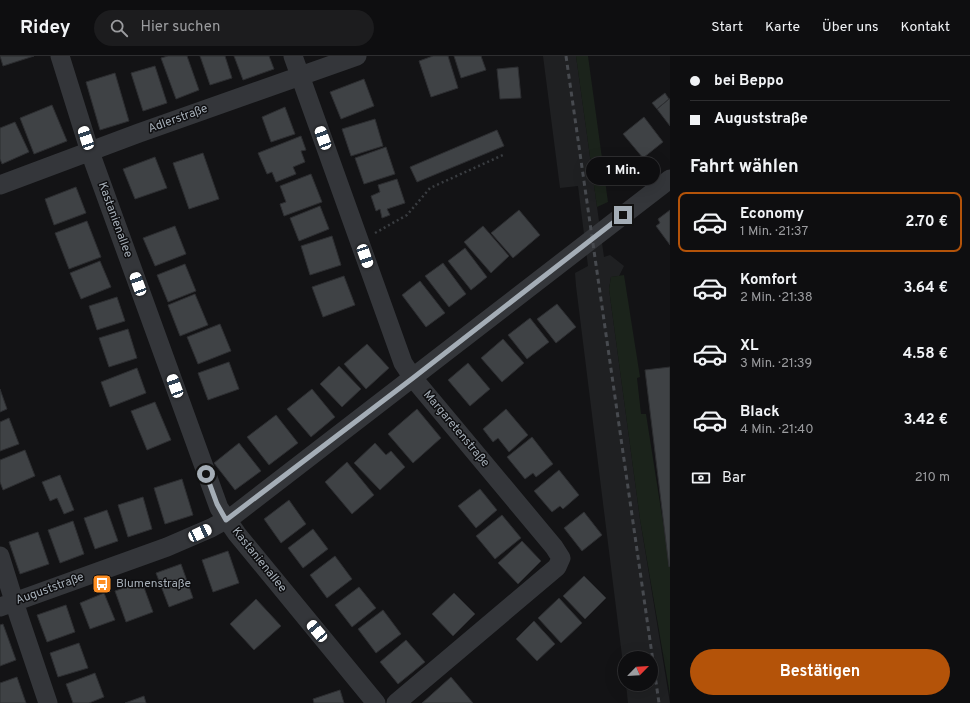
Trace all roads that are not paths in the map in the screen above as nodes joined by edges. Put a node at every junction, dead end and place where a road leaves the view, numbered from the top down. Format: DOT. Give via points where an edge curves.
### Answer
graph roads {
  1 [pos="60,56"];
  2 [pos="293,56"];
  3 [pos="357,56"];
  4 [pos="301,76"];
  5 [pos="90,152"];
  6 [pos="670,179"];
  7 [pos="0,185"];
  8 [pos="413,378"];
  9 [pos="226,520"];
  10 [pos="0,556"];
  11 [pos="7,604"];
  12 [pos="48,703"];
  13 [pos="376,703"];
  14 [pos="396,703"];
  1 -- 5 [label="street, Kastanienallee"];
  2 -- 4 [label="street, Margaretenstraße"];
  3 -- 4 [label="street, Adlerstraße"];
  4 -- 5 [label="street, Adlerstraße"];
  4 -- 8 [label="street, Margaretenstraße" via="403,363"];
  5 -- 7 [label="street, Adlerstraße"];
  5 -- 9 [label="street, Kastanienallee" via="217,504"];
  6 -- 8 [label="street, Auguststraße"];
  8 -- 9 [label="street, Auguststraße"];
  8 -- 14 [label="street, Margaretenstraße" via="550,541 560,558 558,567"];
  9 -- 11 [label="street, Auguststraße" via="167,547"];
  9 -- 13 [label="street, Kastanienallee"];
  10 -- 11 [label="street"];
  11 -- 12 [label="street"];
}
